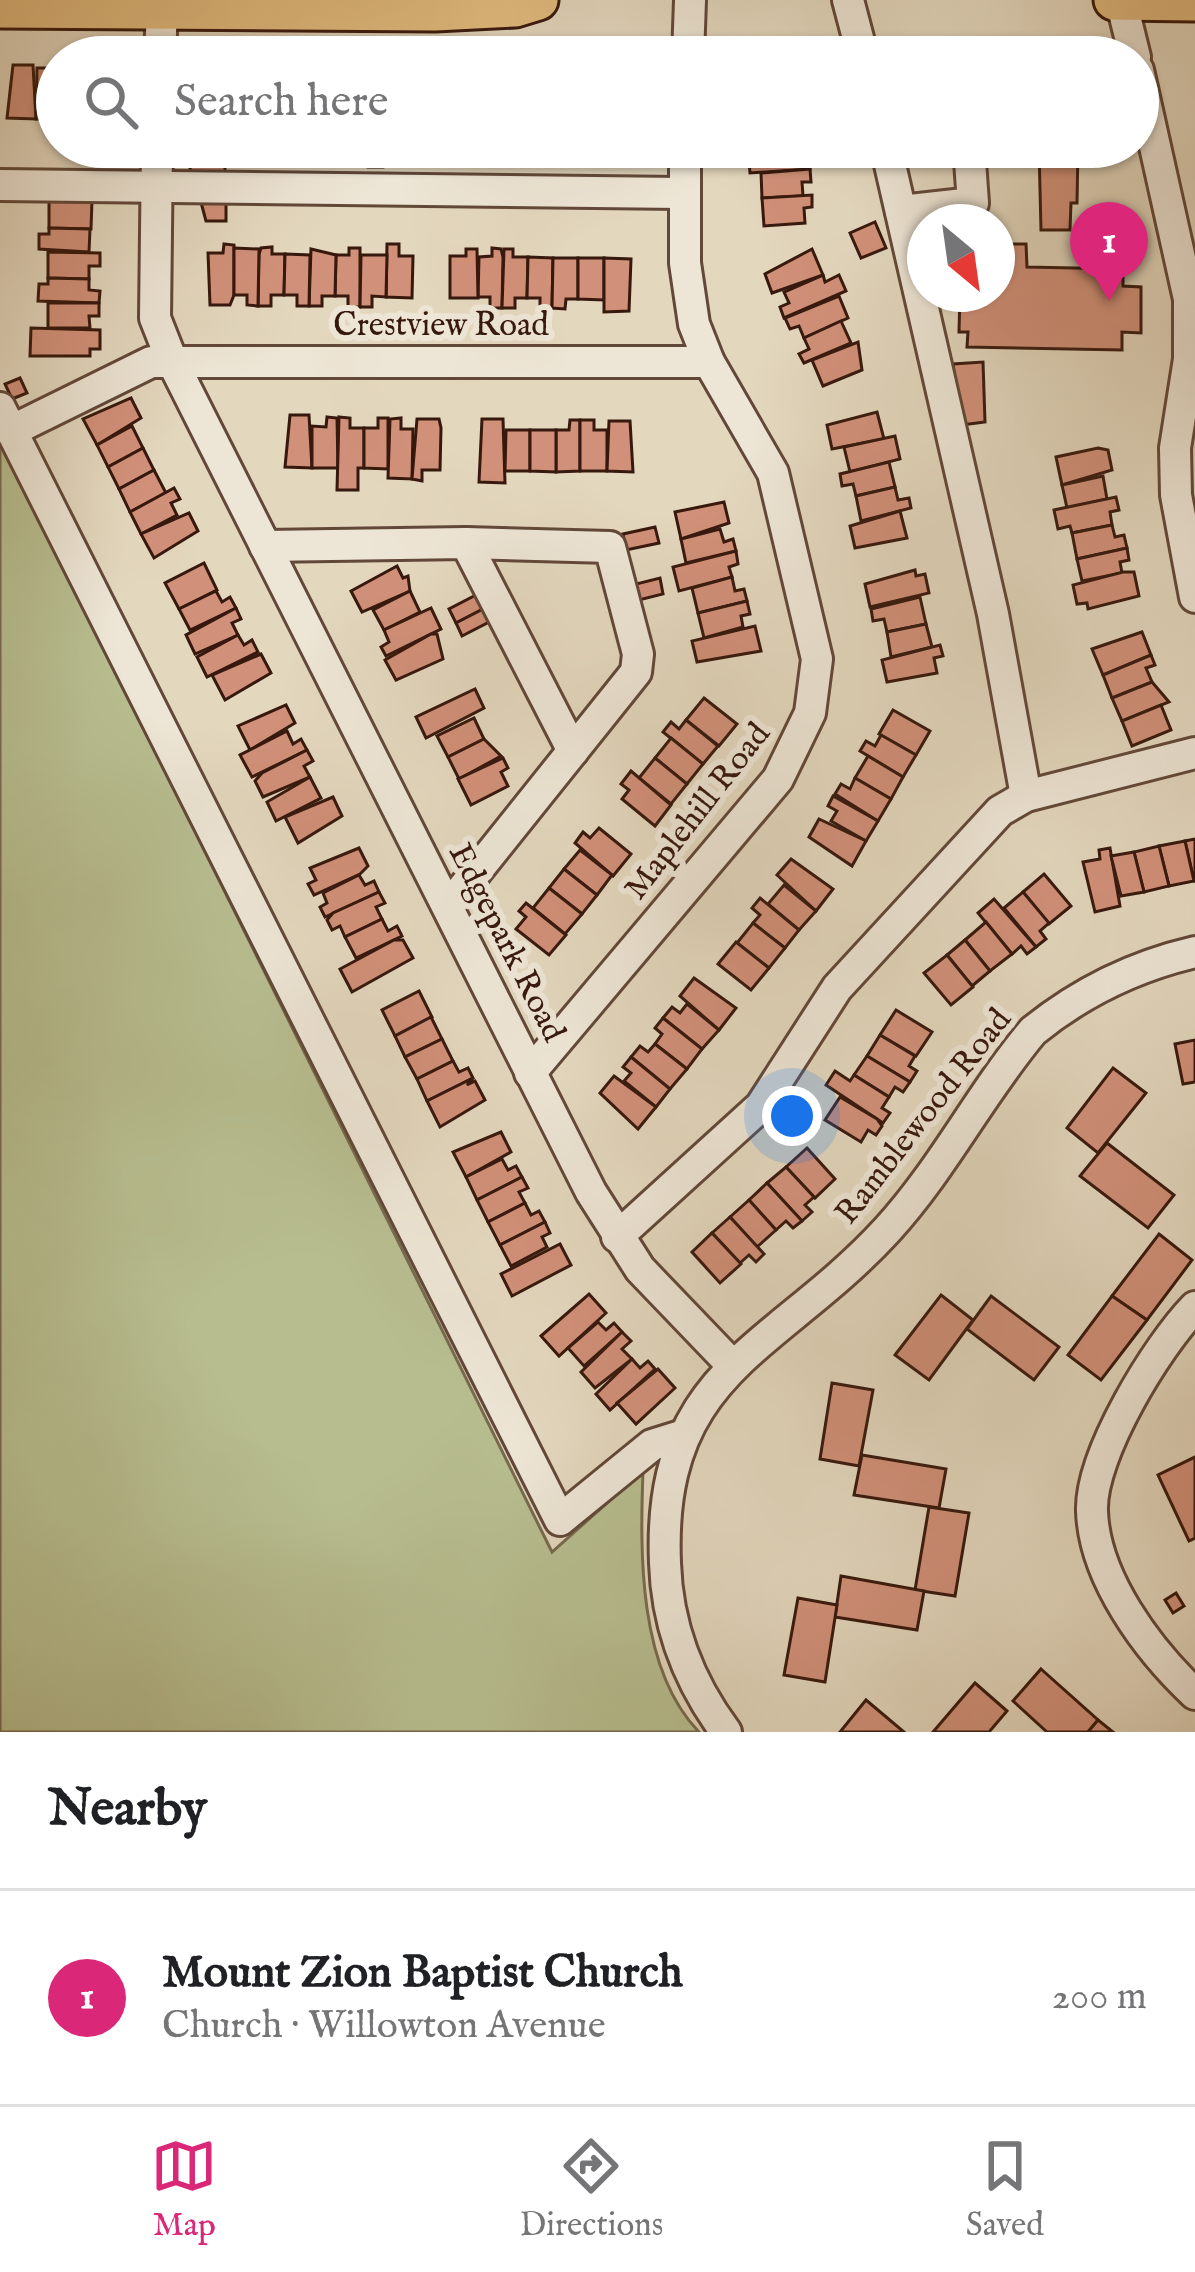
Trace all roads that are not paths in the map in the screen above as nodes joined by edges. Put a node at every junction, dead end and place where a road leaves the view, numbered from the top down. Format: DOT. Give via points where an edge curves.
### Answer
graph roads {
  1 [pos="538,0"];
  2 [pos="690,0"];
  3 [pos="848,0"];
  4 [pos="1118,0"];
  5 [pos="1195,1"];
  6 [pos="0,8"];
  7 [pos="162,8"];
  8 [pos="161,36"];
  9 [pos="689,36"];
  10 [pos="857,36"];
  11 [pos="1129,36"];
  12 [pos="1159,132"];
  13 [pos="156,168"];
  14 [pos="684,168"];
  15 [pos="891,168"];
  16 [pos="970,168"];
  17 [pos="0,185"];
  18 [pos="155,187"];
  19 [pos="682,193"];
  20 [pos="1182,199"];
  21 [pos="901,211"];
  22 [pos="172,362"];
  23 [pos="709,362"];
  24 [pos="6,419"];
  25 [pos="466,543"];
  26 [pos="265,546"];
  27 [pos="1191,556"];
  28 [pos="1195,597"];
  29 [pos="573,752"];
  30 [pos="1195,753"];
  31 [pos="1026,796"];
  32 [pos="448,907"];
  33 [pos="1195,952"];
  34 [pos="530,1073"];
  35 [pos="616,1237"];
  36 [pos="1195,1306"];
  37 [pos="733,1366"];
  38 [pos="684,1435"];
  39 [pos="1195,1694"];
  40 [pos="726,1732"];
  1 -- 7 [label="main road" via="435,11"];
  2 -- 9 [label="street"];
  3 -- 10 [label="street"];
  4 -- 5 [label="main road"];
  4 -- 11 [label="street"];
  6 -- 7 [label="main road"];
  7 -- 8 [label="street"];
  12 -- 20 [label="street"];
  13 -- 18 [label="street, Edgepark Road"];
  14 -- 19 [label="street, Maplehill Road"];
  15 -- 21 [label="street"];
  16 -- 21 [label="street" via="973,203"];
  17 -- 18 [label="street"];
  18 -- 19 [label="street"];
  18 -- 22 [label="street, Edgepark Road" via="155,318"];
  19 -- 23 [label="street, Maplehill Road" via="694,323"];
  20 -- 27 [label="street" via="1189,359 1175,448"];
  21 -- 31 [label="street"];
  22 -- 23 [label="street, Crestview Road"];
  22 -- 24 [label="street, Crestview Road" via="151,362"];
  22 -- 26 [label="street, Edgepark Road"];
  23 -- 34 [label="street, Maplehill Road" via="781,494 817,659 810,712 778,778"];
  24 -- 38 [label="street" via="560,1520 652,1445"];
  25 -- 26 [label="street"];
  25 -- 29 [label="street"];
  25 -- 29 [label="street" via="610,548 636,672"];
  26 -- 32 [label="street, Edgepark Road"];
  27 -- 28 [label="street"];
  29 -- 32 [label="street"];
  30 -- 31 [label="street"];
  31 -- 35 [label="street" via="1000,812 837,988 761,1106"];
  32 -- 34 [label="street, Edgepark Road"];
  33 -- 37 [label="street, Ramblewood Road" via="1117,977 1034,1031 886,1231"];
  34 -- 35 [label="street, Edgepark Road"];
  35 -- 37 [label="street, Edgepark Road"];
  36 -- 39 [label="street" via="1144,1373 1092,1510 1123,1601"];
  37 -- 38 [label="street"];
  38 -- 40 [label="street" via="664,1510 671,1622 706,1706"];
}
